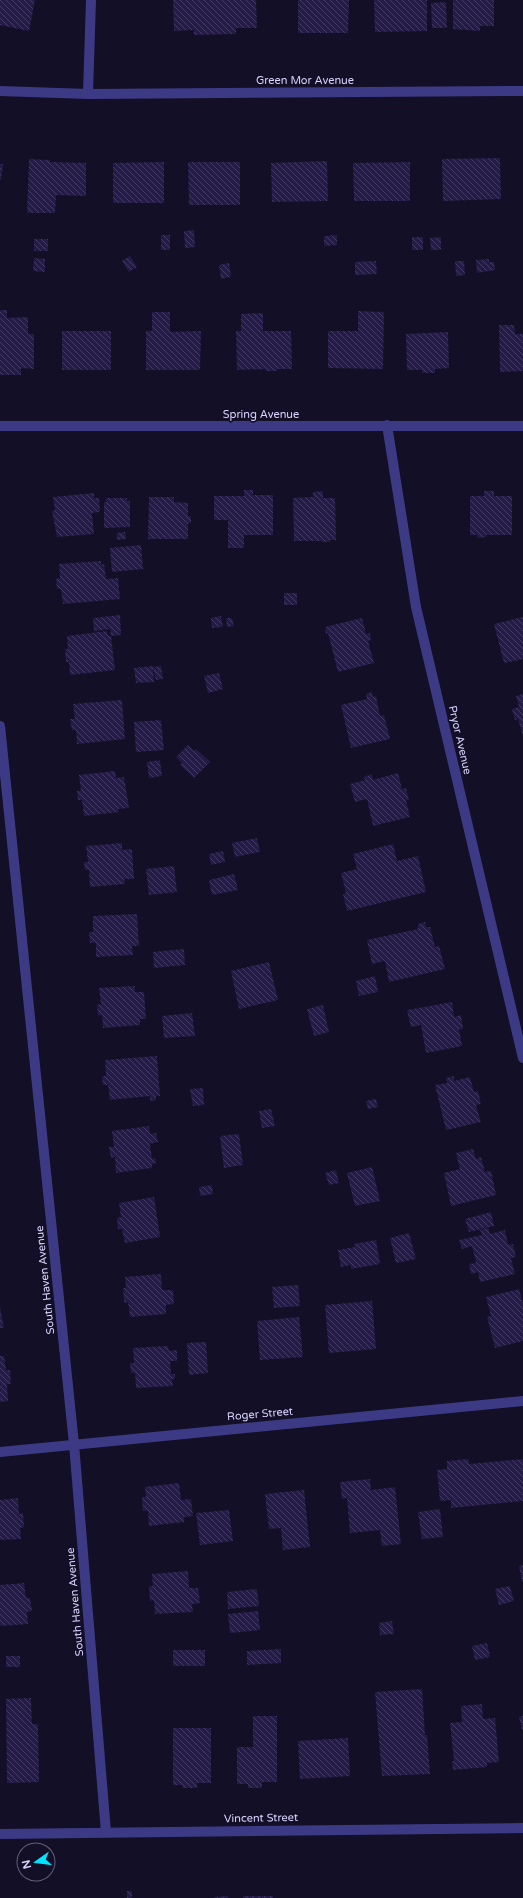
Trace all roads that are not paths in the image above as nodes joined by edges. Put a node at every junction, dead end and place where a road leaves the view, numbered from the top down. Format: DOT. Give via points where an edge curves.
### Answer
graph roads {
  1 [pos="91,0"];
  2 [pos="0,91"];
  3 [pos="523,91"];
  4 [pos="88,94"];
  5 [pos="387,425"];
  6 [pos="0,426"];
  7 [pos="523,426"];
  8 [pos="0,726"];
  9 [pos="523,1058"];
  10 [pos="523,1401"];
  11 [pos="74,1444"];
  12 [pos="0,1452"];
  13 [pos="523,1828"];
  14 [pos="106,1832"];
  15 [pos="0,1834"];
  1 -- 4 [label="street"];
  2 -- 4 [label="street, Green Mor Avenue"];
  3 -- 4 [label="street, Green Mor Avenue"];
  5 -- 6 [label="street, Spring Avenue"];
  5 -- 7 [label="street, Spring Avenue"];
  5 -- 9 [label="street, Pryor Avenue" via="416,607"];
  8 -- 11 [label="street, South Haven Avenue"];
  10 -- 11 [label="street, Roger Street"];
  11 -- 12 [label="street, Roger Street"];
  11 -- 14 [label="street, South Haven Avenue"];
  13 -- 14 [label="street, Vincent Street"];
  14 -- 15 [label="street, Vincent Street"];
}
